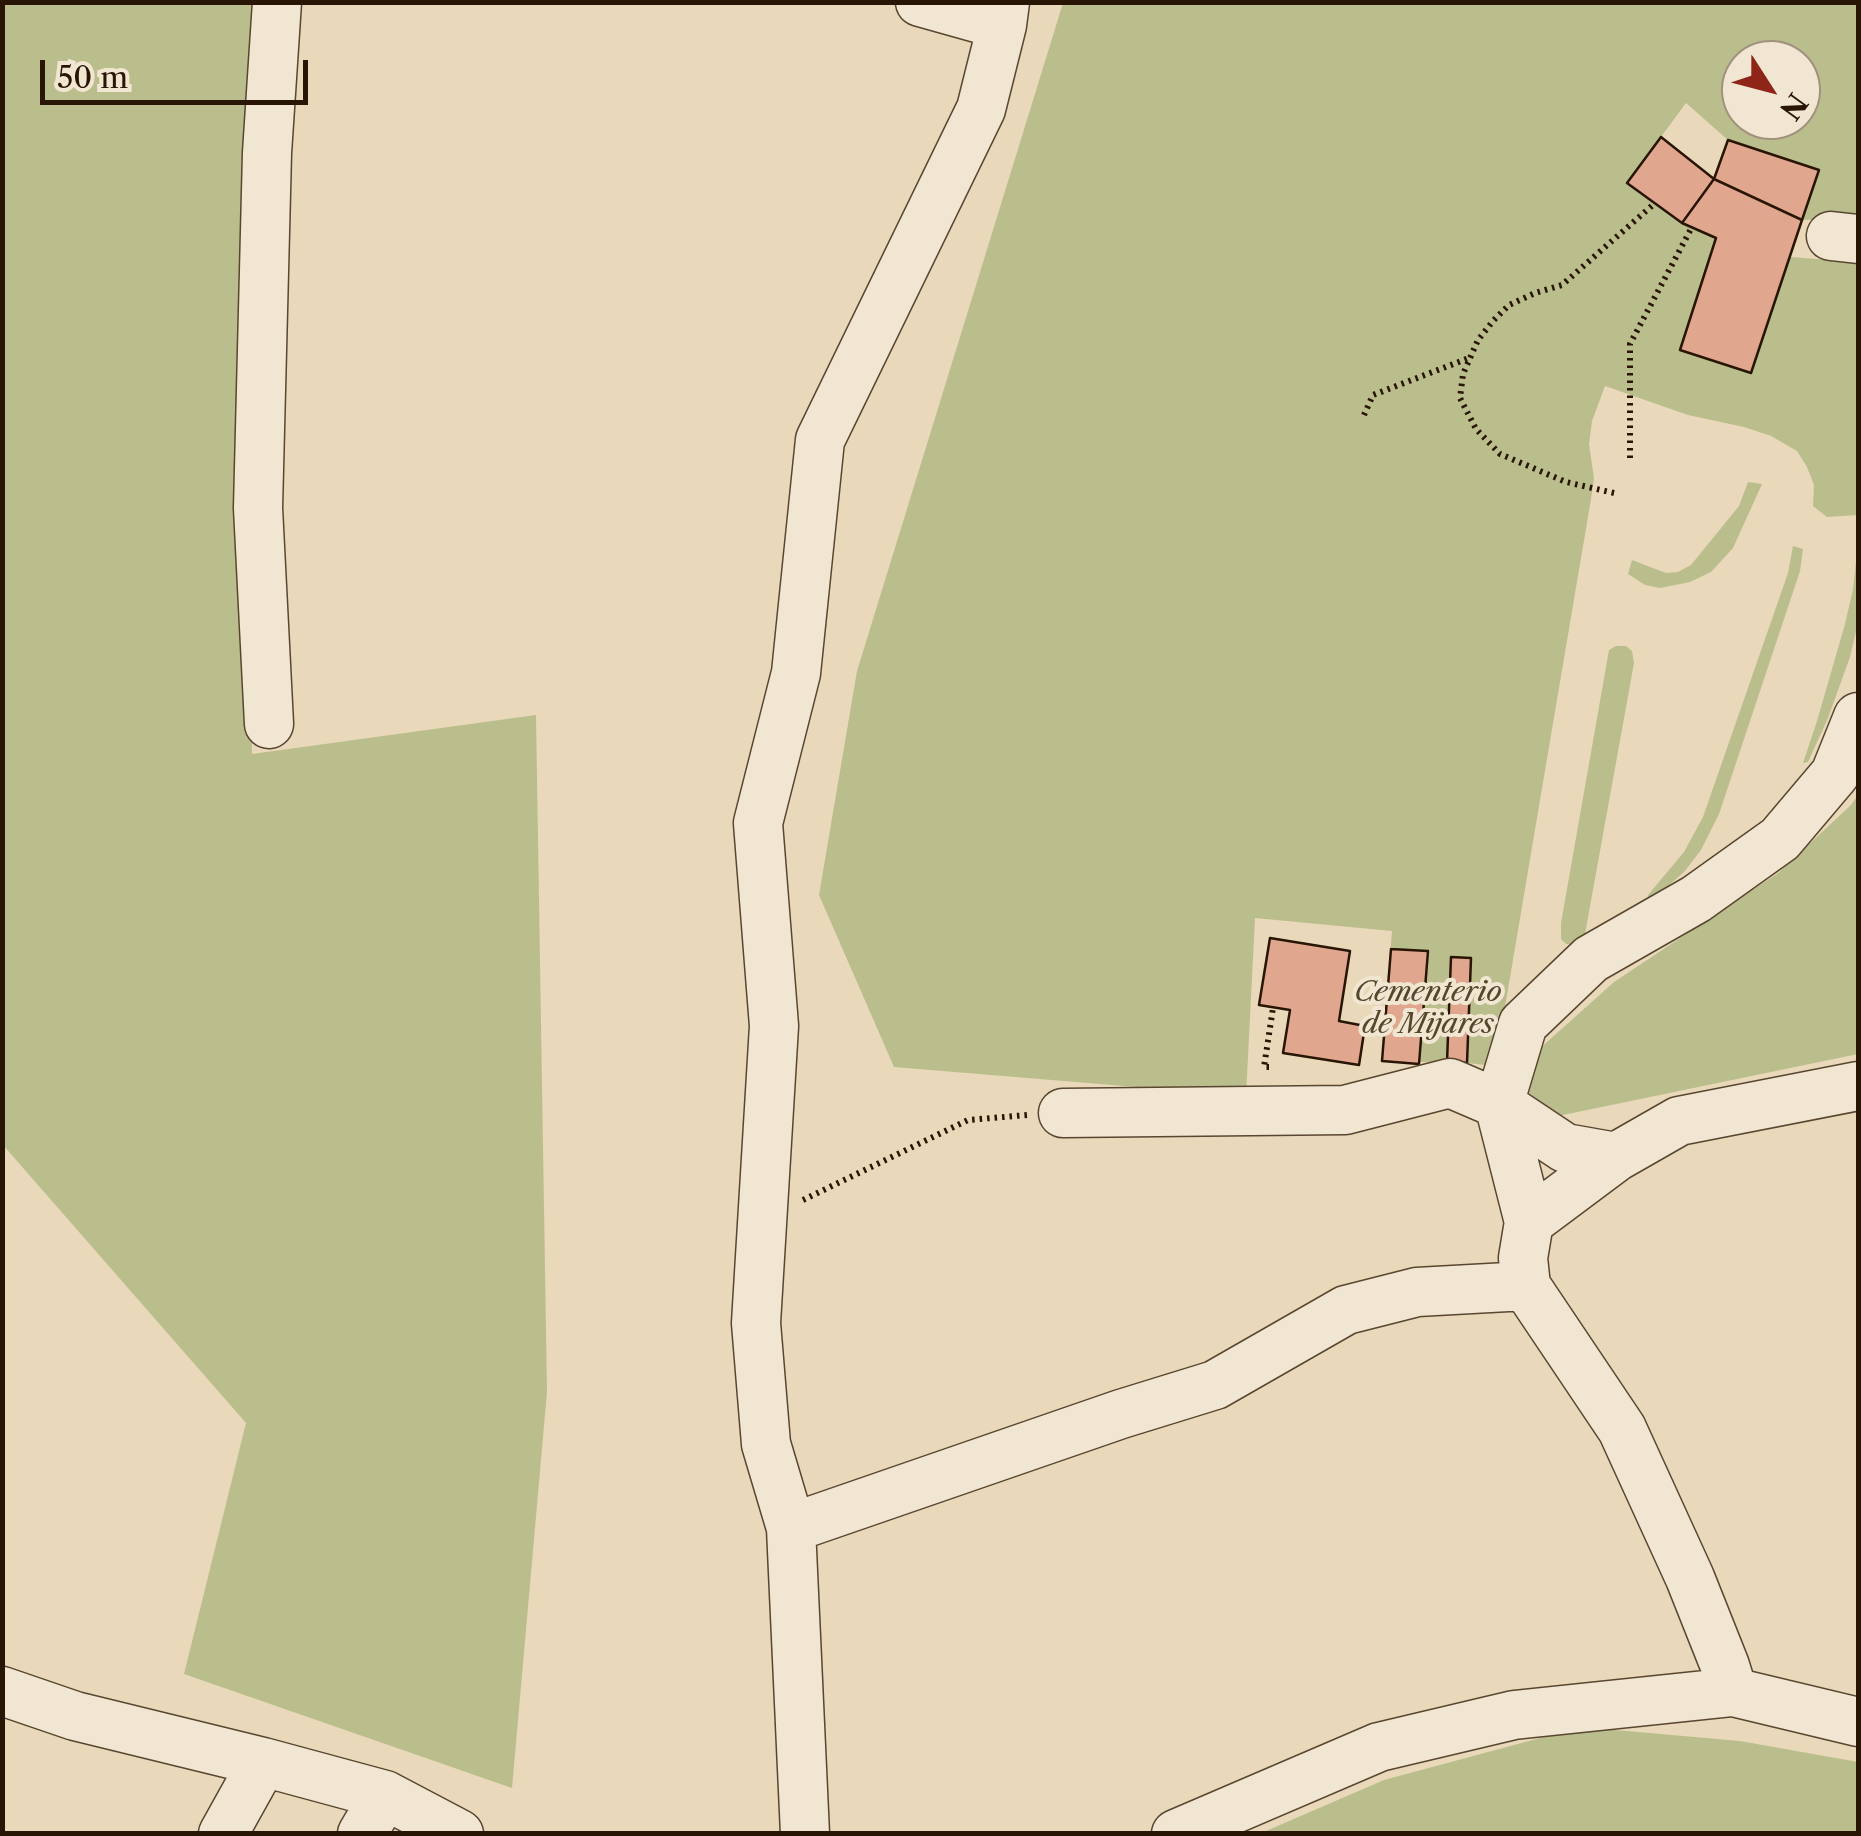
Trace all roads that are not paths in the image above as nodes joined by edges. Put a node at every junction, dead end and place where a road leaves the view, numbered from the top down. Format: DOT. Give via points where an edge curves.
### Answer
graph roads {
  1 [pos="278,2"];
  2 [pos="920,2"];
  3 [pos="1004,14"];
  4 [pos="1858,717"];
  5 [pos="269,724"];
  6 [pos="1858,1086"];
  7 [pos="1500,1104"];
  8 [pos="1063,1113"];
  9 [pos="1616,1157"];
  10 [pos="1529,1222"];
  11 [pos="1526,1286"];
  12 [pos="791,1528"];
  13 [pos="2,1691"];
  14 [pos="1732,1692"];
  15 [pos="1858,1722"];
  16 [pos="263,1762"];
  17 [pos="374,1814"];
  18 [pos="222,1834"];
  19 [pos="458,1834"];
  20 [pos="804,1834"];
  21 [pos="1176,1834"];
  1 -- 5 [label="street" via="267,153 258,508"];
  2 -- 3 [label="street"];
  3 -- 12 [label="street" via="981,109 820,440 796,673 758,823 774,1026 756,1323 766,1444"];
  4 -- 7 [label="street" via="1835,774 1780,838 1696,899 1590,959 1523,1024"];
  6 -- 9 [label="street" via="1679,1121"];
  7 -- 8 [label="street" via="1450,1083 1345,1110"];
  7 -- 9 [label="street" via="1565,1148"];
  7 -- 10 [label="street"];
  9 -- 10 [label="street"];
  10 -- 11 [label="street"];
  11 -- 12 [label="street" via="1417,1292 1346,1310 1215,1384"];
  11 -- 14 [label="street" via="1622,1429 1690,1578"];
  12 -- 20 [label="street"];
  13 -- 16 [label="street"];
  14 -- 15 [label="street"];
  14 -- 21 [label="street" via="1514,1715 1379,1747"];
  16 -- 17 [label="street"];
  16 -- 18 [label="street"];
  17 -- 19 [label="street"];
}
